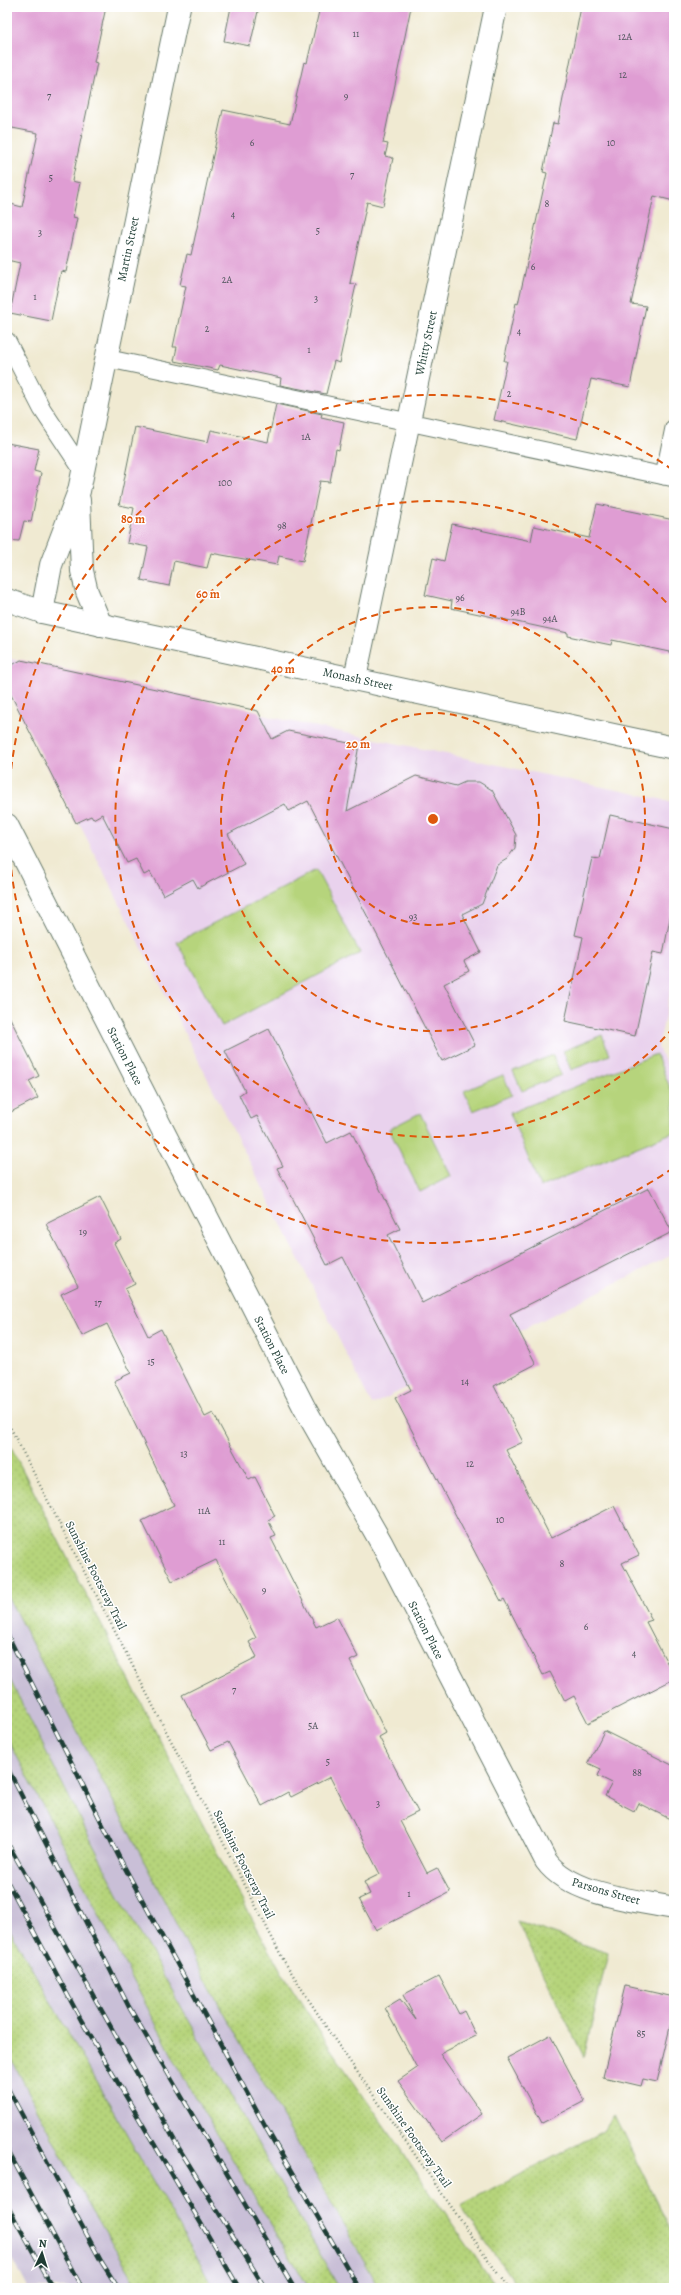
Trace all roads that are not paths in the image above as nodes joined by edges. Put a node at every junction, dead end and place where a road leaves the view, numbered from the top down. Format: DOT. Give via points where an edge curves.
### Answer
graph roads {
  1 [pos="179,7"];
  2 [pos="496,7"];
  3 [pos="7,341"];
  4 [pos="105,358"];
  5 [pos="409,423"];
  6 [pos="674,428"];
  7 [pos="669,477"];
  8 [pos="81,481"];
  9 [pos="7,600"];
  10 [pos="42,612"];
  11 [pos="7,614"];
  12 [pos="100,624"];
  13 [pos="355,678"];
  14 [pos="674,748"];
  15 [pos="7,825"];
  16 [pos="546,1861"];
  17 [pos="674,1908"];
  1 -- 4 [label="street, Martin Street"];
  2 -- 5 [label="street, Whitty Street"];
  3 -- 8 [label="lane"];
  4 -- 5 [label="lane"];
  4 -- 8 [label="street, Martin Street"];
  5 -- 7 [label="lane"];
  5 -- 13 [label="street, Whitty Street"];
  6 -- 7 [label="lane"];
  8 -- 10 [label="street, Martin Street" via="51,565"];
  8 -- 12 [label="street, Martin Street" via="82,571 87,592"];
  9 -- 10 [label="street, Monash Street"];
  10 -- 11 [label="street, Monash Street"];
  10 -- 12 [label="street, Monash Street"];
  12 -- 13 [label="street, Monash Street"];
  13 -- 14 [label="street, Monash Street"];
  15 -- 16 [label="street, Station Place" via="300,1400 382,1544"];
  16 -- 17 [label="street, Parsons Street" via="554,1872 580,1886"];
}
